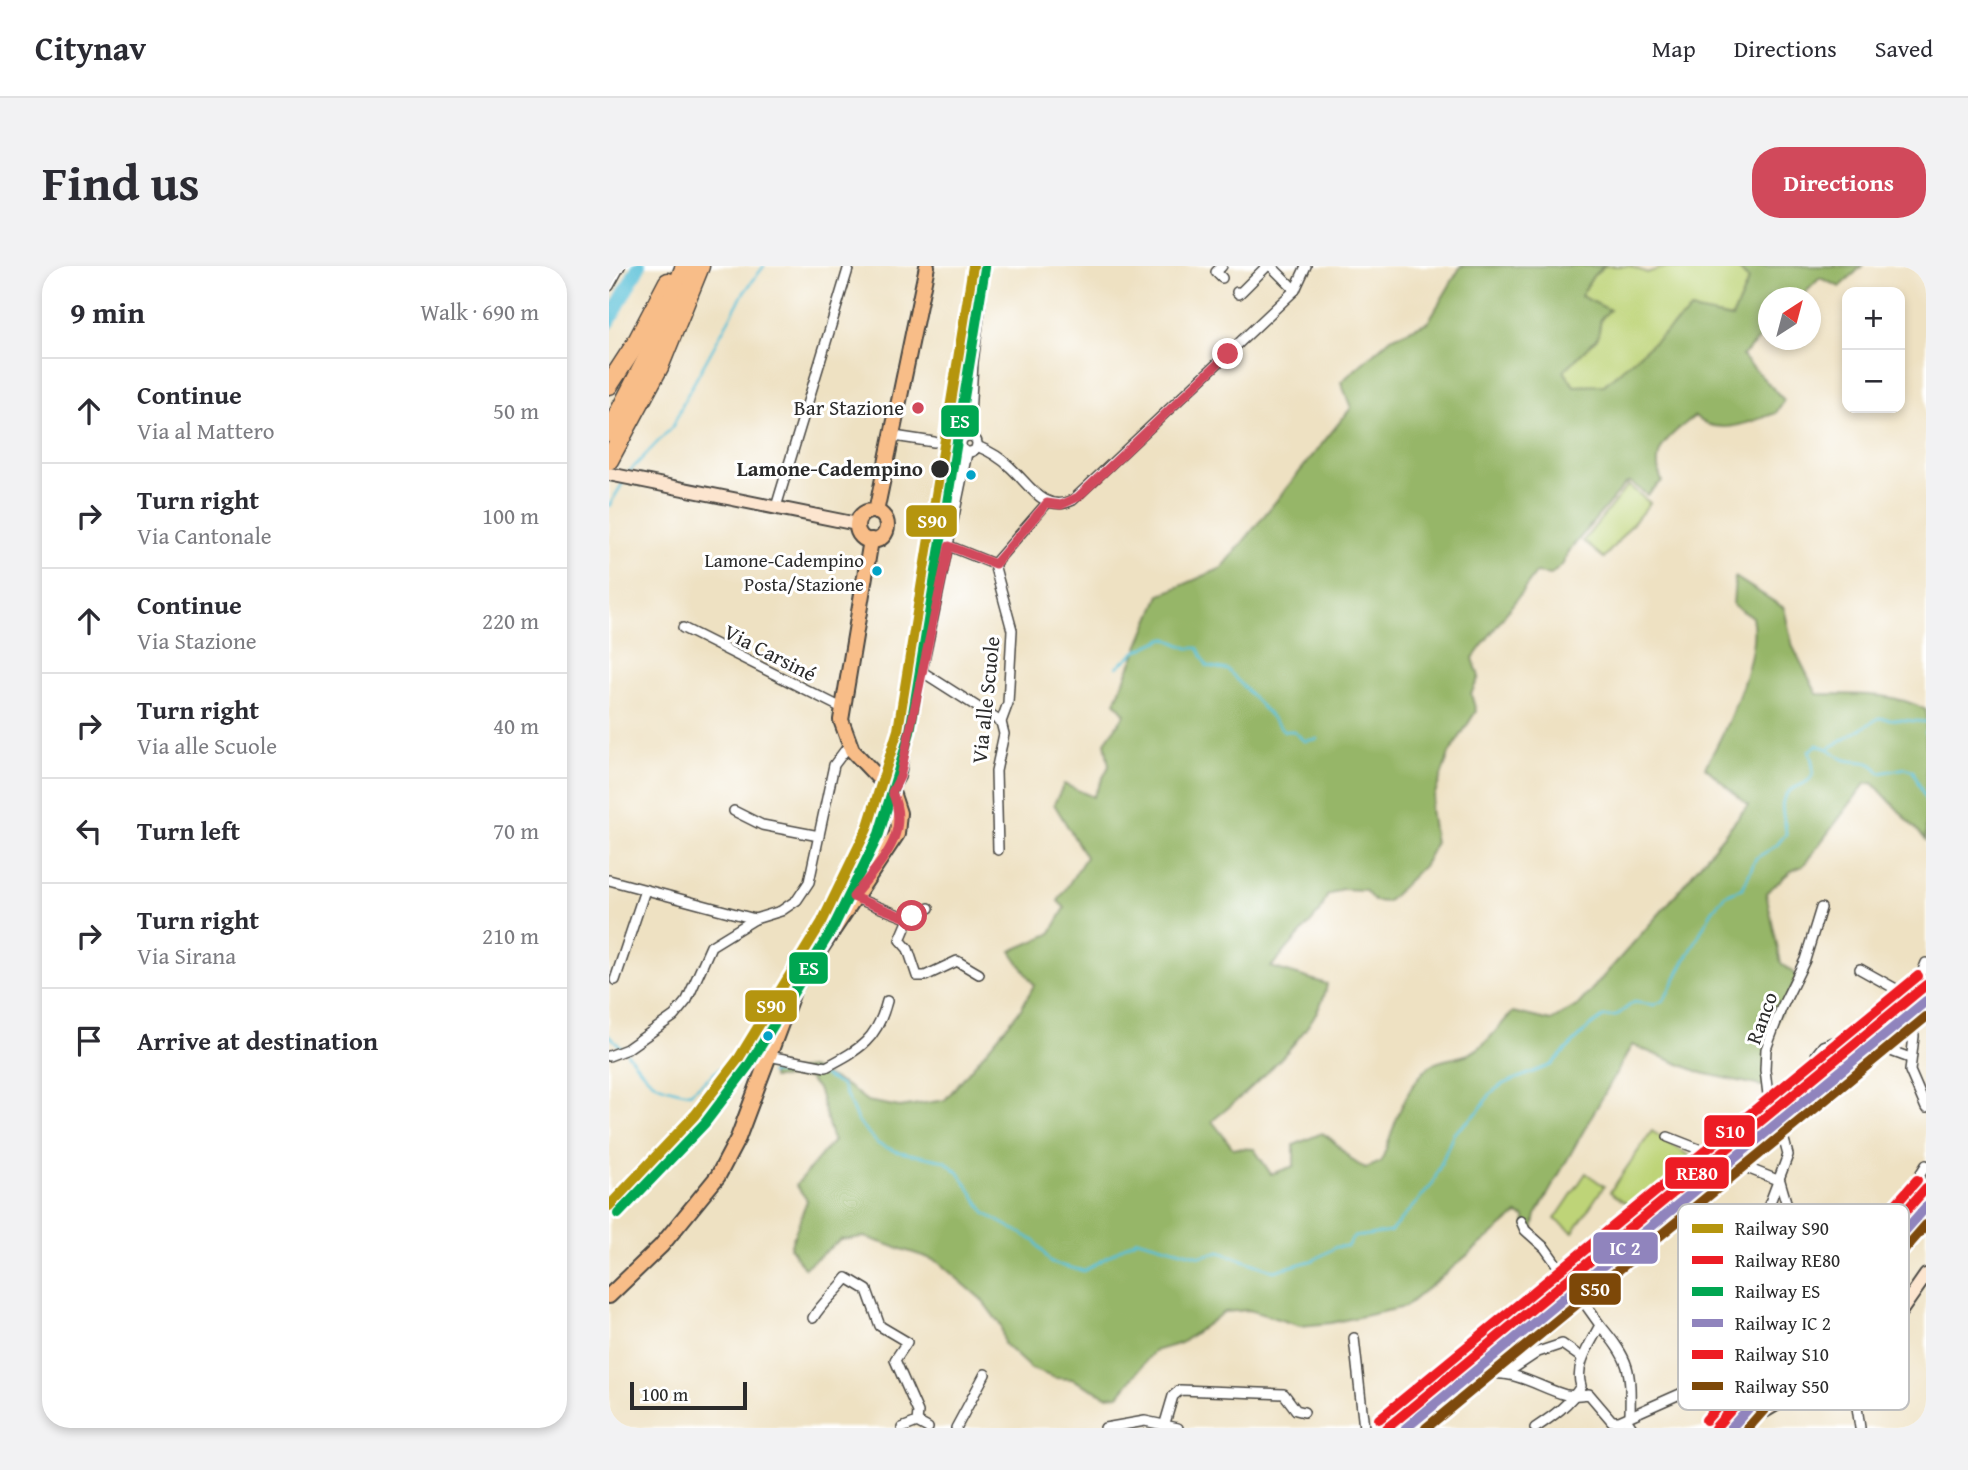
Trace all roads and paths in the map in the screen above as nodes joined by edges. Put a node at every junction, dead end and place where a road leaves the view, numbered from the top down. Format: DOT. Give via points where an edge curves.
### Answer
graph roads {
  1 [pos="620,266"];
  2 [pos="675,266"];
  3 [pos="685,266"];
  4 [pos="700,266"];
  5 [pos="849,266"];
  6 [pos="927,266"];
  7 [pos="986,266"];
  8 [pos="1222,266"];
  9 [pos="1269,266"];
  10 [pos="1306,266"];
  11 [pos="1223,278"];
  12 [pos="609,286"];
  13 [pos="1295,290"];
  14 [pos="1237,292"];
  15 [pos="609,385"];
  16 [pos="609,432"];
  17 [pos="894,436"];
  18 [pos="969,436"];
  19 [pos="934,442"];
  20 [pos="960,444"];
  21 [pos="950,445"];
  22 [pos="977,446"];
  23 [pos="967,453"];
  24 [pos="609,460"];
  25 [pos="609,474"];
  26 [pos="1047,503"];
  27 [pos="776,507"];
  28 [pos="876,512"];
  29 [pos="857,524"];
  30 [pos="871,540"];
  31 [pos="949,546"];
  32 [pos="995,564"];
  33 [pos="683,628"];
  34 [pos="921,671"];
  35 [pos="842,708"];
  36 [pos="1001,722"];
  37 [pos="849,745"];
  38 [pos="892,792"];
  39 [pos="734,811"];
  40 [pos="819,836"];
  41 [pos="997,850"];
  42 [pos="609,880"];
  43 [pos="645,890"];
  44 [pos="853,897"];
  45 [pos="929,908"];
  46 [pos="1821,908"];
  47 [pos="755,919"];
  48 [pos="909,919"];
  49 [pos="1926,962"];
  50 [pos="1860,969"];
  51 [pos="979,974"];
  52 [pos="615,980"];
  53 [pos="1912,998"];
  54 [pos="887,1001"];
  55 [pos="1816,1055"];
  56 [pos="609,1056"];
  57 [pos="1910,1058"];
  58 [pos="765,1065"];
  59 [pos="1926,1108"];
  60 [pos="1668,1137"];
  61 [pos="1926,1165"];
  62 [pos="1780,1181"];
  63 [pos="1771,1204"];
  64 [pos="1787,1204"];
  65 [pos="1902,1204"];
  66 [pos="1521,1221"];
  67 [pos="1926,1275"];
  68 [pos="609,1296"];
  69 [pos="1909,1299"];
  70 [pos="813,1318"];
  71 [pos="1600,1325"];
  72 [pos="1354,1338"];
  73 [pos="1583,1358"];
  74 [pos="985,1374"];
  75 [pos="1505,1374"];
  76 [pos="1576,1395"];
  77 [pos="1678,1395"];
  78 [pos="1767,1410"];
  79 [pos="1857,1410"];
  80 [pos="1304,1412"];
  81 [pos="1628,1417"];
  82 [pos="917,1422"];
  83 [pos="1165,1423"];
  84 [pos="902,1428"];
  85 [pos="928,1428"];
  86 [pos="957,1428"];
  87 [pos="1105,1428"];
  88 [pos="1178,1428"];
  89 [pos="1364,1428"];
  90 [pos="1392,1428"];
  91 [pos="1535,1428"];
  92 [pos="1632,1428"];
  93 [pos="1736,1428"];
  94 [pos="1860,1428"];
  1 -- 12 [label="street"];
  2 -- 15 [label="highway" via="644,330"];
  3 -- 16 [label="highway" via="652,349"];
  4 -- 24 [label="highway" via="659,366"];
  5 -- 27 [label="street"];
  6 -- 17 [label="main road"];
  7 -- 18 [label="street"];
  8 -- 11 [label="street" via="1216,272"];
  9 -- 13 [label="street"];
  9 -- 14 [label="street"];
  10 -- 13 [label="street"];
  13 -- 26 [label="street" via="1078,497 1061,505"];
  17 -- 19 [label="street"];
  17 -- 28 [label="main road"];
  18 -- 20 [label="street"];
  18 -- 22 [label="street"];
  20 -- 21 [label="street"];
  20 -- 23 [label="street"];
  22 -- 23 [label="street"];
  22 -- 26 [label="street" via="1001,458"];
  23 -- 31 [label="street"];
  25 -- 27 [label="main road"];
  26 -- 32 [label="street"];
  27 -- 29 [label="main road"];
  28 -- 29 [label="main road" via="863,514"];
  28 -- 30 [label="main road" via="886,529 879,539"];
  29 -- 30 [label="main road" via="859,534"];
  30 -- 35 [label="main road"];
  31 -- 32 [label="street"];
  31 -- 34 [label="street"];
  32 -- 36 [label="street, Via alle Scuole" via="1012,630 1008,704"];
  33 -- 35 [label="street, Via Carsiné"];
  34 -- 36 [label="street"];
  34 -- 38 [label="street" via="900,777"];
  35 -- 37 [label="main road" via="841,726"];
  36 -- 41 [label="street, Via alle Scuole"];
  37 -- 38 [label="main road"];
  37 -- 40 [label="street" via="834,765"];
  38 -- 44 [label="main road" via="899,813 897,834"];
  39 -- 40 [label="street" via="762,825"];
  40 -- 47 [label="street" via="809,882 801,895 781,911"];
  42 -- 43 [label="street"];
  43 -- 47 [label="street"];
  43 -- 52 [label="street"];
  44 -- 48 [label="street"];
  44 -- 58 [label="main road" via="794,989"];
  45 -- 48 [label="street"];
  46 -- 62 [label="street, Ranco" via="1811,945 1766,1049 1769,1103 1787,1143"];
  47 -- 56 [label="street" via="714,943 682,1008 671,1019"];
  48 -- 51 [label="street" via="900,940 908,949 916,976 957,961"];
  49 -- 53 [label="street"];
  50 -- 53 [label="street"];
  53 -- 57 [label="street"];
  54 -- 58 [label="street" via="871,1039 826,1067"];
  55 -- 57 [label="street" via="1823,1046 1850,1036"];
  57 -- 59 [label="street" via="1910,1071"];
  58 -- 68 [label="main road" via="738,1138 712,1183 661,1246"];
  60 -- 62 [label="street"];
  61 -- 65 [label="street"];
  62 -- 63 [label="street, Ranco"];
  62 -- 64 [label="street"];
  66 -- 71 [label="street"];
  67 -- 69 [label="main road"];
  70 -- 82 [label="street" via="847,1278 867,1290 880,1326 907,1342 895,1360 918,1412"];
  71 -- 73 [label="street"];
  71 -- 81 [label="street" via="1624,1354 1631,1378"];
  72 -- 89 [label="street"];
  73 -- 75 [label="street" via="1562,1344 1538,1352"];
  73 -- 76 [label="street"];
  74 -- 86 [label="street"];
  75 -- 76 [label="street"];
  75 -- 90 [label="street" via="1484,1376"];
  76 -- 81 [label="street" via="1589,1394 1612,1421"];
  76 -- 91 [label="street"];
  77 -- 81 [label="street"];
  78 -- 93 [label="main road"];
  79 -- 94 [label="street"];
  80 -- 83 [label="street" via="1296,1410 1284,1394 1180,1390 1173,1396"];
  81 -- 92 [label="street"];
  82 -- 84 [label="street"];
  82 -- 85 [label="street"];
  83 -- 87 [label="street" via="1127,1422"];
  83 -- 88 [label="street"];
}
